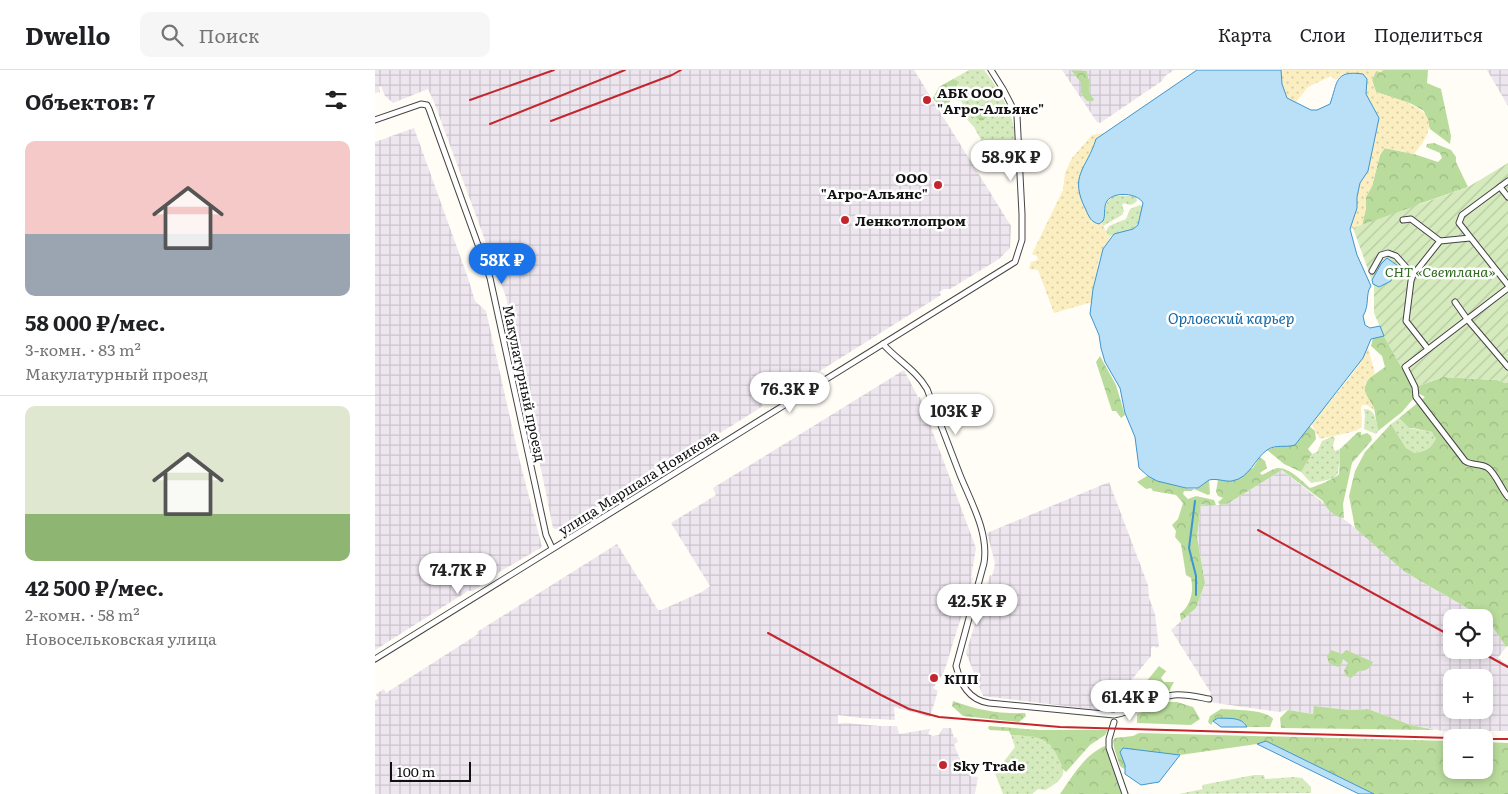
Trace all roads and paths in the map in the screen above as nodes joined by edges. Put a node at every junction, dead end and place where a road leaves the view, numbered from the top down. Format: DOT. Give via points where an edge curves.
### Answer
graph roads {
  1 [pos="991,70"];
  2 [pos="375,120"];
  3 [pos="1508,181"];
  4 [pos="1500,187"];
  5 [pos="1508,197"];
  6 [pos="1403,220"];
  7 [pos="1470,238"];
  8 [pos="1440,241"];
  9 [pos="1372,271"];
  10 [pos="1413,275"];
  11 [pos="1508,286"];
  12 [pos="1455,302"];
  13 [pos="1467,319"];
  14 [pos="883,344"];
  15 [pos="1428,349"];
  16 [pos="1508,367"];
  17 [pos="1508,497"];
  18 [pos="552,548"];
  19 [pos="375,659"];
  20 [pos="1209,699"];
  21 [pos="1114,722"];
  22 [pos="1125,794"];
  1 -- 14 [label="street, улица Маршала Новикова" via="1017,116 1022,240 1015,262"];
  2 -- 18 [label="street, Макулатурный проезд" via="421,104 427,105 490,278 546,535"];
  3 -- 4 [label="street"];
  4 -- 5 [label="street"];
  4 -- 7 [label="street" via="1462,215 1459,223"];
  6 -- 8 [label="street" via="1411,219"];
  7 -- 8 [label="street"];
  7 -- 11 [label="street"];
  8 -- 10 [label="street"];
  9 -- 10 [label="street" via="1381,255 1388,253 1396,256"];
  10 -- 15 [label="street" via="1405,321"];
  11 -- 13 [label="street"];
  12 -- 13 [label="street"];
  13 -- 15 [label="street"];
  13 -- 16 [label="street"];
  14 -- 18 [label="street, улица Маршала Новикова"];
  14 -- 20 [label="street" via="914,370 927,389 984,540 984,562 956,666 971,696 989,703 1114,715 1173,695"];
  15 -- 17 [label="street" via="1405,367 1415,387 1416,398 1465,461 1490,469"];
  18 -- 19 [label="street, улица Маршала Новикова"];
  21 -- 22 [label="street" via="1109,748"];
}
